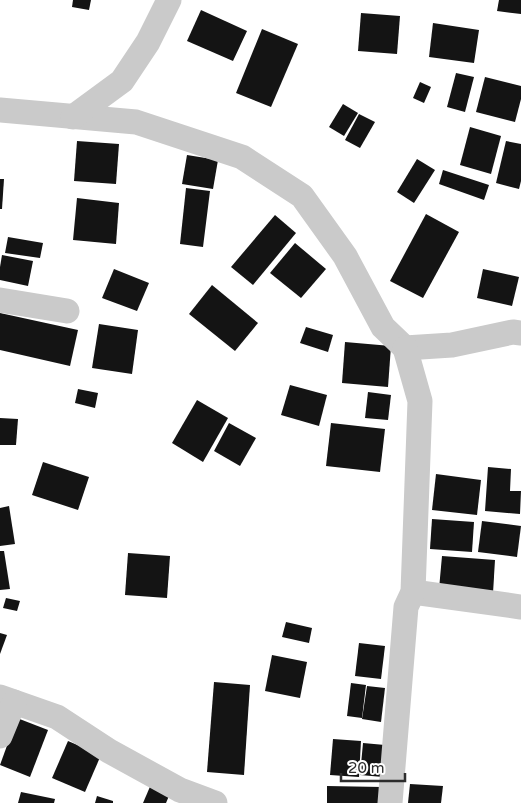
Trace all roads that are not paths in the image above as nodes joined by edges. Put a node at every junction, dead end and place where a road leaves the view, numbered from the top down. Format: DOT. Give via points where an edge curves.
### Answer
graph roads {
  1 [pos="169,0"];
  2 [pos="0,110"];
  3 [pos="72,117"];
  4 [pos="0,300"];
  5 [pos="67,311"];
  6 [pos="521,332"];
  7 [pos="405,348"];
  8 [pos="413,592"];
  9 [pos="521,607"];
  10 [pos="7,700"];
  11 [pos="0,736"];
  12 [pos="178,797"];
  13 [pos="215,803"];
  14 [pos="390,803"];
  1 -- 3 [label="street" via="148,42 122,80"];
  2 -- 3 [label="street"];
  3 -- 7 [label="street" via="136,122 242,157 302,196 345,256 383,327"];
  4 -- 5 [label="street"];
  6 -- 7 [label="street" via="452,345"];
  7 -- 8 [label="street" via="420,401"];
  8 -- 9 [label="street"];
  8 -- 14 [label="street" via="406,607"];
  10 -- 11 [label="street"];
  10 -- 12 [label="street" via="57,717"];
  12 -- 13 [label="street"];
}
